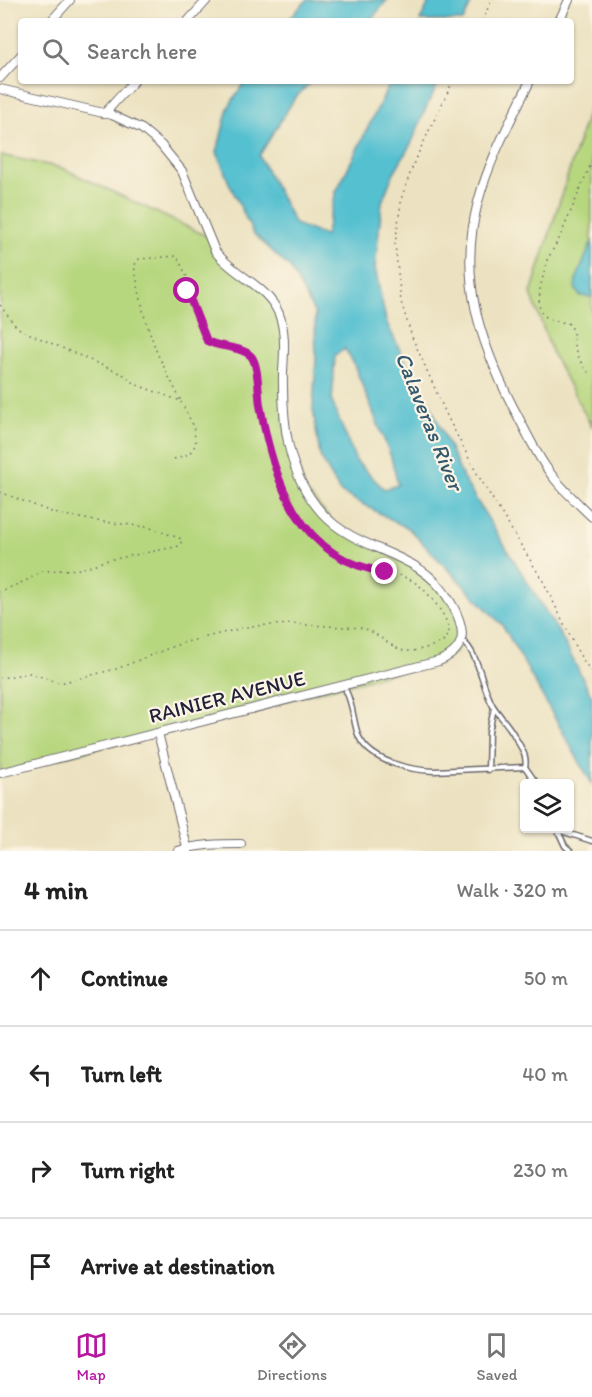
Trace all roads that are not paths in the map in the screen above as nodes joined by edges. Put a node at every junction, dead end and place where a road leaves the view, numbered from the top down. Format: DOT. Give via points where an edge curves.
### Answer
graph roads {
  1 [pos="70,0"];
  2 [pos="207,0"];
  3 [pos="568,0"];
  4 [pos="54,18"];
  5 [pos="191,18"];
  6 [pos="560,18"];
  7 [pos="18,58"];
  8 [pos="0,78"];
  9 [pos="131,84"];
  10 [pos="529,84"];
  11 [pos="0,89"];
  12 [pos="105,114"];
  13 [pos="592,517"];
  14 [pos="460,643"];
  15 [pos="346,691"];
  16 [pos="494,708"];
  17 [pos="158,733"];
  18 [pos="525,767"];
  19 [pos="488,770"];
  20 [pos="0,773"];
  21 [pos="534,779"];
  22 [pos="559,833"];
  23 [pos="569,833"];
  24 [pos="592,841"];
  25 [pos="241,844"];
  26 [pos="188,849"];
  27 [pos="178,851"];
  28 [pos="570,851"];
  1 -- 4 [label="street"];
  2 -- 5 [label="street"];
  3 -- 6 [label="street"];
  7 -- 8 [label="street"];
  9 -- 12 [label="street"];
  10 -- 13 [label="street" via="492,162 478,204 472,243 473,298 487,352 537,452 558,483"];
  11 -- 12 [label="street"];
  12 -- 14 [label="street" via="121,117 142,129 177,163 221,259 263,291 278,312 284,342 284,423 305,490 324,516 346,533 408,561 431,576 458,616"];
  14 -- 16 [label="lane" via="470,650 477,663"];
  14 -- 17 [label="street, RAINIER AVENUE" via="455,653 439,661"];
  15 -- 19 [label="lane" via="360,739 374,754 421,771"];
  16 -- 18 [label="lane" via="523,750"];
  16 -- 19 [label="lane"];
  17 -- 20 [label="street, RAINIER AVENUE"];
  17 -- 26 [label="street"];
  18 -- 19 [label="lane"];
  18 -- 21 [label="lane"];
  22 -- 28 [label="lane"];
  23 -- 24 [label="lane"];
  25 -- 26 [label="street"];
  26 -- 27 [label="street"];
}
